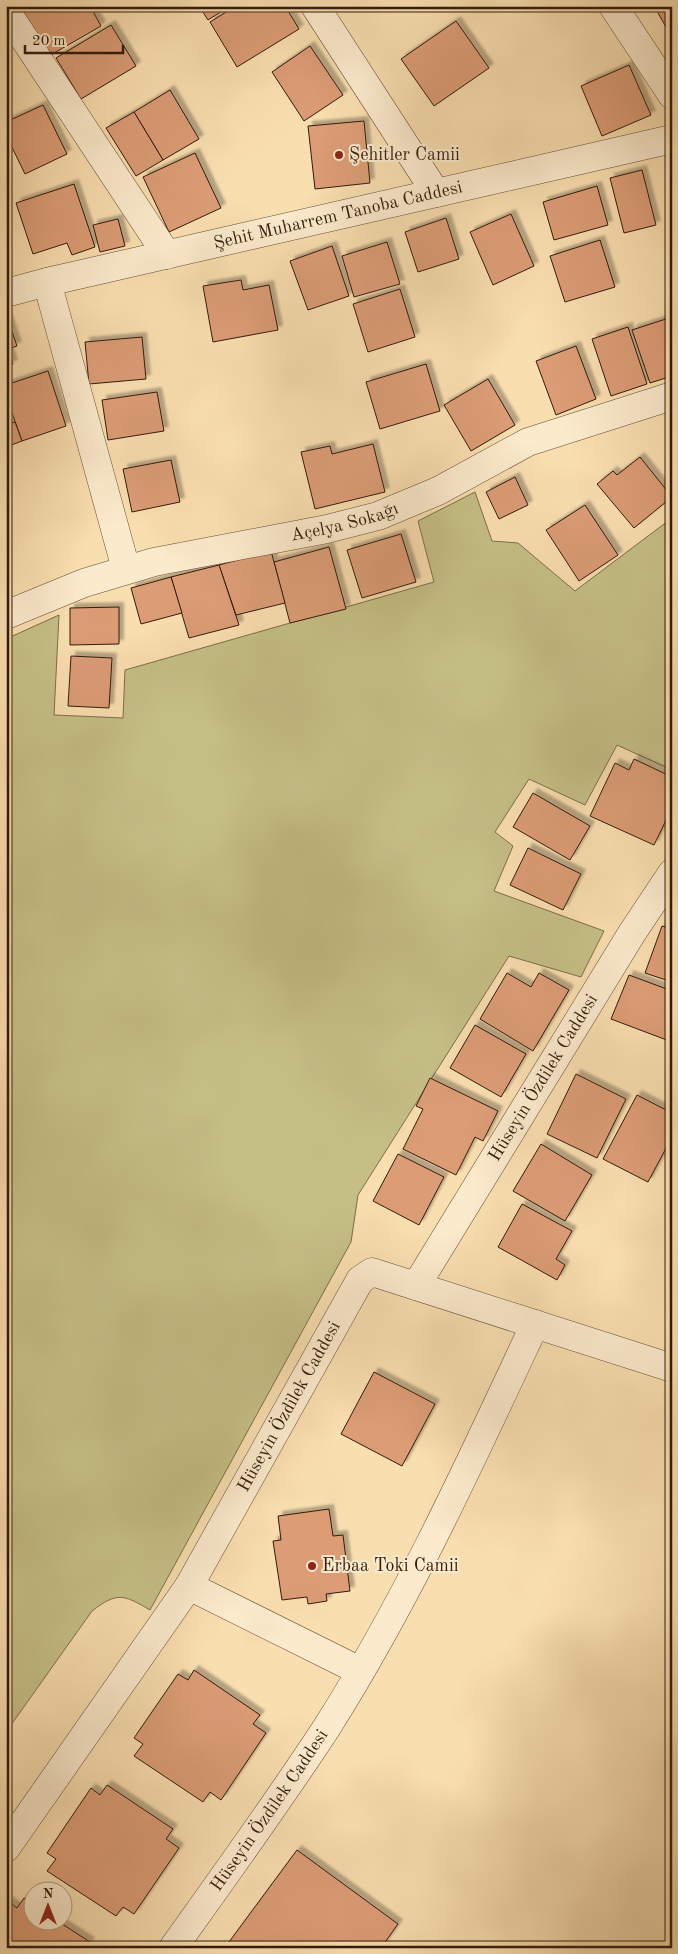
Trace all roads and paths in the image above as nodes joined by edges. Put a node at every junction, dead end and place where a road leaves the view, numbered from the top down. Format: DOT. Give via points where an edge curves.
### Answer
graph roads {
  1 [pos="315,6"];
  2 [pos="613,6"];
  3 [pos="6,11"];
  4 [pos="672,95"];
  5 [pos="672,139"];
  6 [pos="436,193"];
  7 [pos="167,256"];
  8 [pos="47,282"];
  9 [pos="6,293"];
  10 [pos="672,396"];
  11 [pos="126,569"];
  12 [pos="6,615"];
  13 [pos="672,873"];
  14 [pos="416,1286"];
  15 [pos="535,1324"];
  16 [pos="672,1368"];
  17 [pos="189,1586"];
  18 [pos="360,1671"];
  19 [pos="6,1848"];
  20 [pos="173,1948"];
  1 -- 6 [label="street"];
  2 -- 4 [label="street"];
  3 -- 7 [label="street"];
  5 -- 6 [label="street, Şehit Muharrem Tanoba Caddesi"];
  6 -- 7 [label="street, Şehit Muharrem Tanoba Caddesi"];
  7 -- 8 [label="street, Şehit Muharrem Tanoba Caddesi"];
  8 -- 9 [label="street, Şehit Muharrem Tanoba Caddesi"];
  8 -- 11 [label="street"];
  10 -- 11 [label="street, Açelya Sokağı" via="528,442 438,491 378,516"];
  11 -- 12 [label="street, Açelya Sokağı"];
  13 -- 14 [label="street, Hüseyin Özdilek Caddesi" via="632,932"];
  14 -- 15 [label="street, Hüseyin Özdilek Caddesi"];
  14 -- 17 [label="street, Hüseyin Özdilek Caddesi" via="372,1272 360,1280"];
  15 -- 16 [label="street, Hüseyin Özdilek Caddesi"];
  15 -- 18 [label="street, Hüseyin Özdilek Caddesi" via="433,1539"];
  17 -- 18 [label="street"];
  17 -- 19 [label="street, Hüseyin Özdilek Caddesi"];
  18 -- 20 [label="street, Hüseyin Özdilek Caddesi" via="297,1771"];
}
